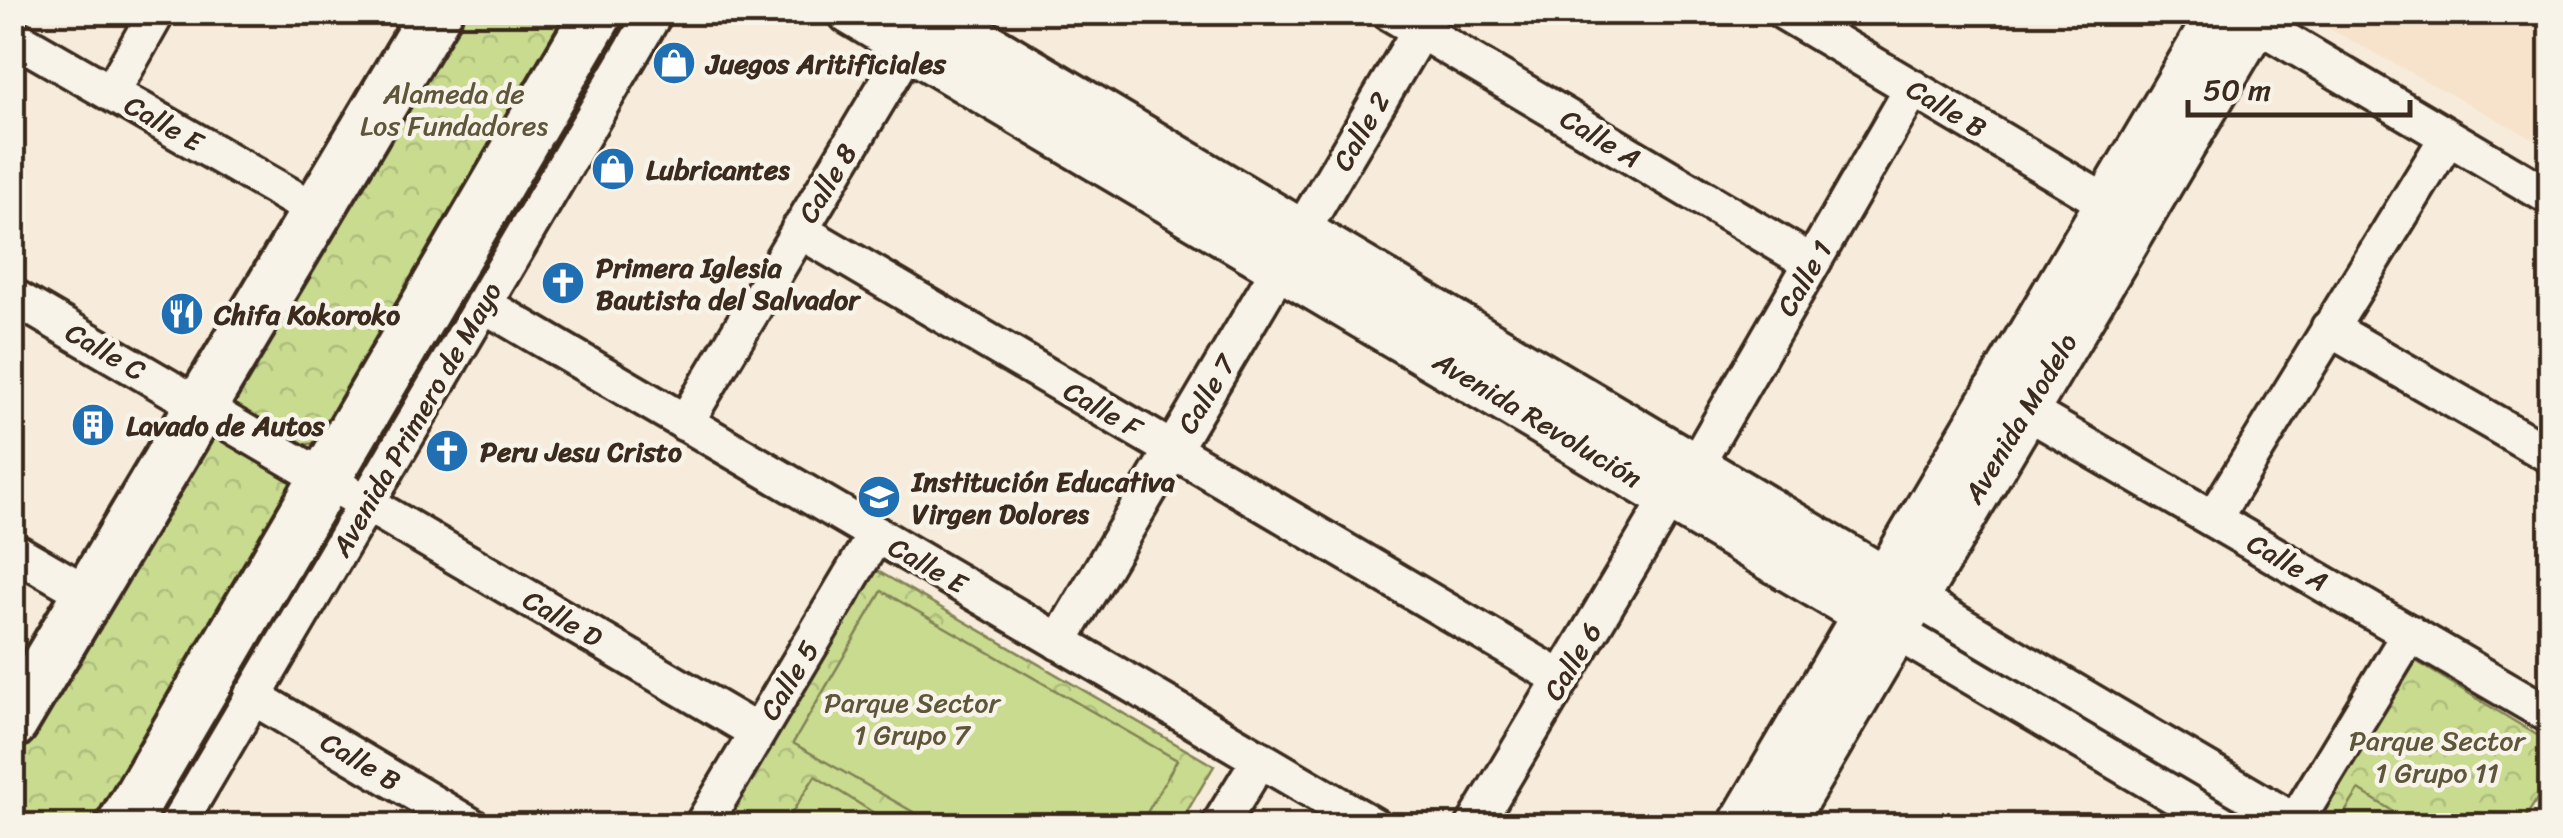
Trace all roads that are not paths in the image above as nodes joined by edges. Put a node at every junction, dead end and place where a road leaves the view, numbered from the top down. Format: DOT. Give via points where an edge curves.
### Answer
graph roads {
  1 [pos="157,12"];
  2 [pos="436,12"];
  3 [pos="598,12"];
  4 [pos="655,12"];
  5 [pos="851,12"];
  6 [pos="1784,12"];
  7 [pos="2244,15"];
  8 [pos="1413,18"];
  9 [pos="920,30"];
  10 [pos="12,36"];
  11 [pos="1913,88"];
  12 [pos="111,92"];
  13 [pos="2448,136"];
  14 [pos="2550,197"];
  15 [pos="2108,204"];
  16 [pos="316,211"];
  17 [pos="799,230"];
  18 [pos="1291,250"];
  19 [pos="1812,263"];
  20 [pos="12,296"];
  21 [pos="483,304"];
  22 [pos="2329,328"];
  23 [pos="199,405"];
  24 [pos="2025,410"];
  25 [pos="685,422"];
  26 [pos="1173,450"];
  27 [pos="2550,455"];
  28 [pos="325,479"];
  29 [pos="1682,482"];
  30 [pos="368,504"];
  31 [pos="2213,519"];
  32 [pos="876,534"];
  33 [pos="12,550"];
  34 [pos="88,594"];
  35 [pos="1890,605"];
  36 [pos="2410,633"];
  37 [pos="1059,642"];
  38 [pos="1562,678"];
  39 [pos="252,696"];
  40 [pos="2550,714"];
  41 [pos="12,724"];
  42 [pos="757,732"];
  43 [pos="1260,759"];
  44 [pos="454,821"];
  45 [pos="1775,824"];
  46 [pos="2294,824"];
  47 [pos="122,826"];
  48 [pos="177,826"];
  49 [pos="702,826"];
  50 [pos="1219,826"];
  51 [pos="1374,826"];
  52 [pos="1474,826"];
  53 [pos="2226,826"];
  1 -- 12 [label="street"];
  2 -- 16 [label="main road"];
  3 -- 28 [label="main road, Avenida Primero de Mayo"];
  4 -- 21 [label="street, Avenida Primero de Mayo"];
  5 -- 9 [label="street, Avenida Revolución"];
  6 -- 11 [label="street, Calle B"];
  7 -- 13 [label="street"];
  7 -- 15 [label="street, Avenida Modelo"];
  7 -- 24 [label="street, Avenida Modelo"];
  8 -- 18 [label="street, Calle 2"];
  8 -- 19 [label="street, Calle A"];
  9 -- 17 [label="street, Calle 8"];
  9 -- 18 [label="street, Avenida Revolución"];
  10 -- 12 [label="street, Calle E"];
  11 -- 15 [label="street, Calle B"];
  11 -- 19 [label="street, Calle 1"];
  12 -- 16 [label="street, Calle E"];
  13 -- 14 [label="street"];
  13 -- 22 [label="street"];
  15 -- 35 [label="street, Avenida Modelo"];
  16 -- 23 [label="main road"];
  17 -- 25 [label="street, Calle 8"];
  17 -- 26 [label="street, Calle F"];
  18 -- 26 [label="street, Calle 7"];
  18 -- 29 [label="street, Avenida Revolución"];
  19 -- 29 [label="street, Calle 1"];
  20 -- 23 [label="street, Calle C"];
  21 -- 25 [label="street, Calle E"];
  21 -- 30 [label="street, Avenida Primero de Mayo"];
  22 -- 27 [label="street"];
  22 -- 31 [label="street"];
  23 -- 28 [label="street, Calle C"];
  23 -- 34 [label="main road"];
  24 -- 31 [label="street, Calle A"];
  24 -- 35 [label="street, Avenida Modelo"];
  25 -- 32 [label="street, Calle E"];
  26 -- 37 [label="street, Calle 7"];
  26 -- 38 [label="street, Calle F"];
  28 -- 30 [label="street, Calle D"];
  28 -- 47 [label="main road, Avenida Primero de Mayo"];
  29 -- 35 [label="street, Avenida Revolución"];
  29 -- 38 [label="street, Calle 6"];
  30 -- 39 [label="street, Avenida Primero de Mayo"];
  30 -- 42 [label="street, Calle D"];
  31 -- 36 [label="street, Calle A"];
  32 -- 37 [label="street, Calle E"];
  32 -- 42 [label="street, Calle 5"];
  33 -- 34 [label="street"];
  34 -- 41 [label="main road"];
  35 -- 45 [label="street, Avenida Modelo"];
  35 -- 46 [label="street, Avenida Revolución"];
  35 -- 53 [label="street, Avenida Revolución"];
  36 -- 40 [label="street, Calle A"];
  36 -- 46 [label="street"];
  37 -- 43 [label="street, Calle E"];
  38 -- 52 [label="street, Calle 6"];
  39 -- 44 [label="street, Calle B"];
  39 -- 48 [label="street, Avenida Primero de Mayo"];
  42 -- 49 [label="street, Calle 5"];
  43 -- 50 [label="street"];
  43 -- 51 [label="street, Calle E"];
}
